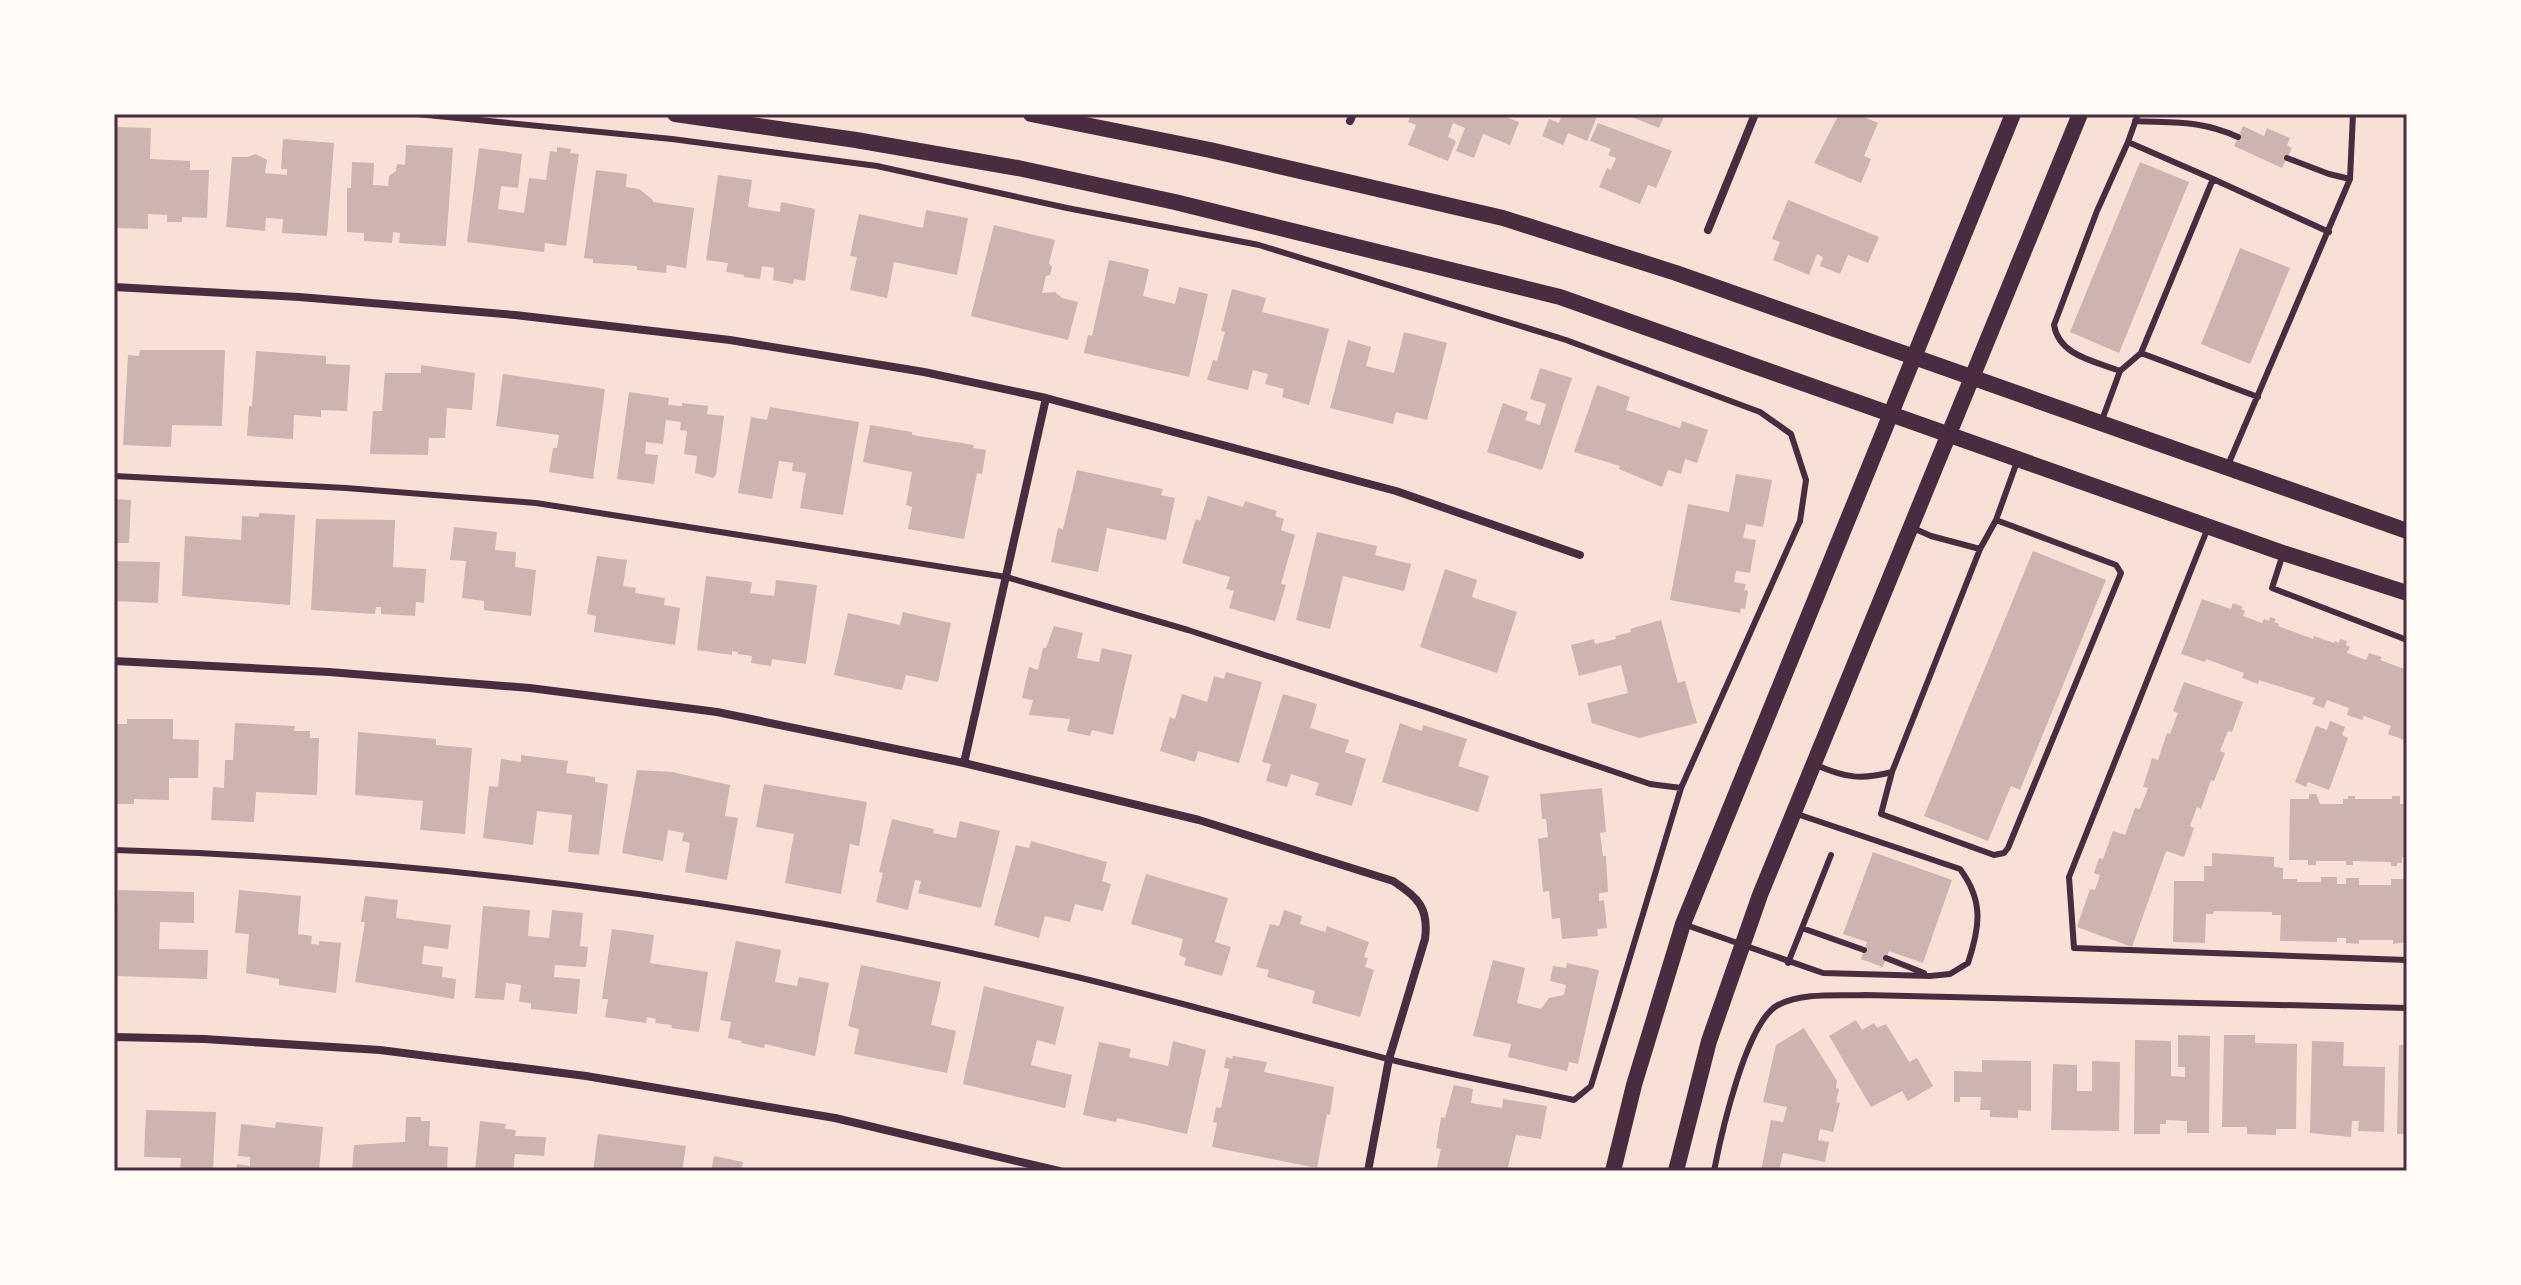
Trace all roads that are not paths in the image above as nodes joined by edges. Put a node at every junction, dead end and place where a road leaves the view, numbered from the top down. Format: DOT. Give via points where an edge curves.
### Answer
graph roads {
  1 [pos="417,114"];
  2 [pos="675,114"];
  3 [pos="1031,114"];
  4 [pos="1755,114"];
  5 [pos="2013,114"];
  6 [pos="2080,114"];
  7 [pos="2353,114"];
  8 [pos="2136,118"];
  9 [pos="2238,137"];
  10 [pos="2128,142"];
  11 [pos="2287,158"];
  12 [pos="2213,179"];
  13 [pos="2350,179"];
  14 [pos="1708,230"];
  15 [pos="2329,232"];
  16 [pos="114,287"];
  17 [pos="2141,353"];
  18 [pos="1915,358"];
  19 [pos="2120,371"];
  20 [pos="1971,377"];
  21 [pos="2258,397"];
  22 [pos="1046,398"];
  23 [pos="1892,414"];
  24 [pos="2100,424"];
  25 [pos="1947,434"];
  26 [pos="2018,459"];
  27 [pos="2226,468"];
  28 [pos="114,476"];
  29 [pos="1996,520"];
  30 [pos="1909,526"];
  31 [pos="2209,527"];
  32 [pos="2407,531"];
  33 [pos="1980,549"];
  34 [pos="2283,553"];
  35 [pos="1580,555"];
  36 [pos="1006,577"];
  37 [pos="2407,593"];
  38 [pos="2407,640"];
  39 [pos="114,661"];
  40 [pos="964,763"];
  41 [pos="1812,763"];
  42 [pos="1892,772"];
  43 [pos="1681,788"];
  44 [pos="1792,812"];
  45 [pos="114,850"];
  46 [pos="1831,855"];
  47 [pos="1683,924"];
  48 [pos="1802,928"];
  49 [pos="1742,946"];
  50 [pos="1864,950"];
  51 [pos="1886,958"];
  52 [pos="2407,960"];
  53 [pos="1788,963"];
  54 [pos="1930,976"];
  55 [pos="2407,1008"];
  56 [pos="114,1037"];
  57 [pos="1389,1059"];
  58 [pos="1059,1171"];
  59 [pos="1368,1171"];
  60 [pos="1613,1171"];
  61 [pos="1676,1171"];
  62 [pos="1714,1171"];
  1 -- 43 [label="lane" via="877,166 1259,245 1566,340 1760,412 1791,434 1806,480 1800,521"];
  2 -- 23 [label="main road" via="1018,168 1293,231 1560,297"];
  3 -- 18 [label="main road" via="1503,218"];
  4 -- 14 [label="street"];
  5 -- 18 [label="main road"];
  6 -- 20 [label="main road"];
  7 -- 13 [label="lane"];
  8 -- 9 [label="lane" via="2213,126"];
  8 -- 10 [label="lane"];
  10 -- 12 [label="lane"];
  10 -- 19 [label="lane" via="2054,325 2066,350"];
  11 -- 13 [label="lane"];
  12 -- 15 [label="lane"];
  12 -- 17 [label="lane"];
  13 -- 15 [label="lane"];
  15 -- 21 [label="lane"];
  16 -- 22 [label="street" via="515,315 730,340"];
  17 -- 19 [label="lane"];
  17 -- 21 [label="lane"];
  18 -- 20 [label="main road"];
  18 -- 23 [label="main road"];
  19 -- 24 [label="lane"];
  20 -- 24 [label="main road"];
  20 -- 25 [label="main road"];
  21 -- 27 [label="lane"];
  22 -- 35 [label="street" via="1396,491"];
  22 -- 36 [label="street"];
  23 -- 25 [label="main road"];
  23 -- 47 [label="main road"];
  24 -- 27 [label="main road"];
  25 -- 26 [label="main road"];
  25 -- 30 [label="main road"];
  26 -- 29 [label="lane"];
  26 -- 31 [label="main road"];
  27 -- 32 [label="main road"];
  28 -- 36 [label="lane" via="536,503"];
  29 -- 33 [label="lane"];
  29 -- 42 [label="lane" via="2116,565 2121,573 2008,848 1994,855 1881,814"];
  30 -- 33 [label="lane"];
  30 -- 41 [label="main road"];
  31 -- 34 [label="main road"];
  31 -- 52 [label="lane" via="2069,877 2074,948"];
  33 -- 42 [label="lane"];
  34 -- 37 [label="main road"];
  34 -- 38 [label="lane" via="2272,588"];
  36 -- 40 [label="street"];
  36 -- 43 [label="lane" via="1188,630 1650,784"];
  39 -- 40 [label="street" via="530,688 717,712"];
  40 -- 57 [label="street" via="1199,820 1393,881 1411,893 1423,908 1425,939"];
  41 -- 42 [label="lane" via="1866,779"];
  41 -- 44 [label="main road"];
  43 -- 57 [label="lane" via="1591,1086 1574,1100"];
  44 -- 49 [label="main road"];
  44 -- 54 [label="lane" via="1960,869 1974,889 1975,943 1968,963 1950,974"];
  45 -- 57 [label="lane" via="250,854 638,893 1060,973"];
  46 -- 48 [label="lane"];
  47 -- 49 [label="lane"];
  47 -- 60 [label="main road"];
  48 -- 50 [label="lane"];
  48 -- 53 [label="lane"];
  49 -- 53 [label="lane"];
  49 -- 61 [label="main road" via="1706,1054"];
  51 -- 54 [label="lane"];
  53 -- 54 [label="lane" via="1841,975"];
  55 -- 62 [label="lane" via="1806,997 1780,1004 1758,1024 1724,1121"];
  56 -- 58 [label="street" via="380,1050 586,1076 835,1118"];
  57 -- 59 [label="street"];
}
